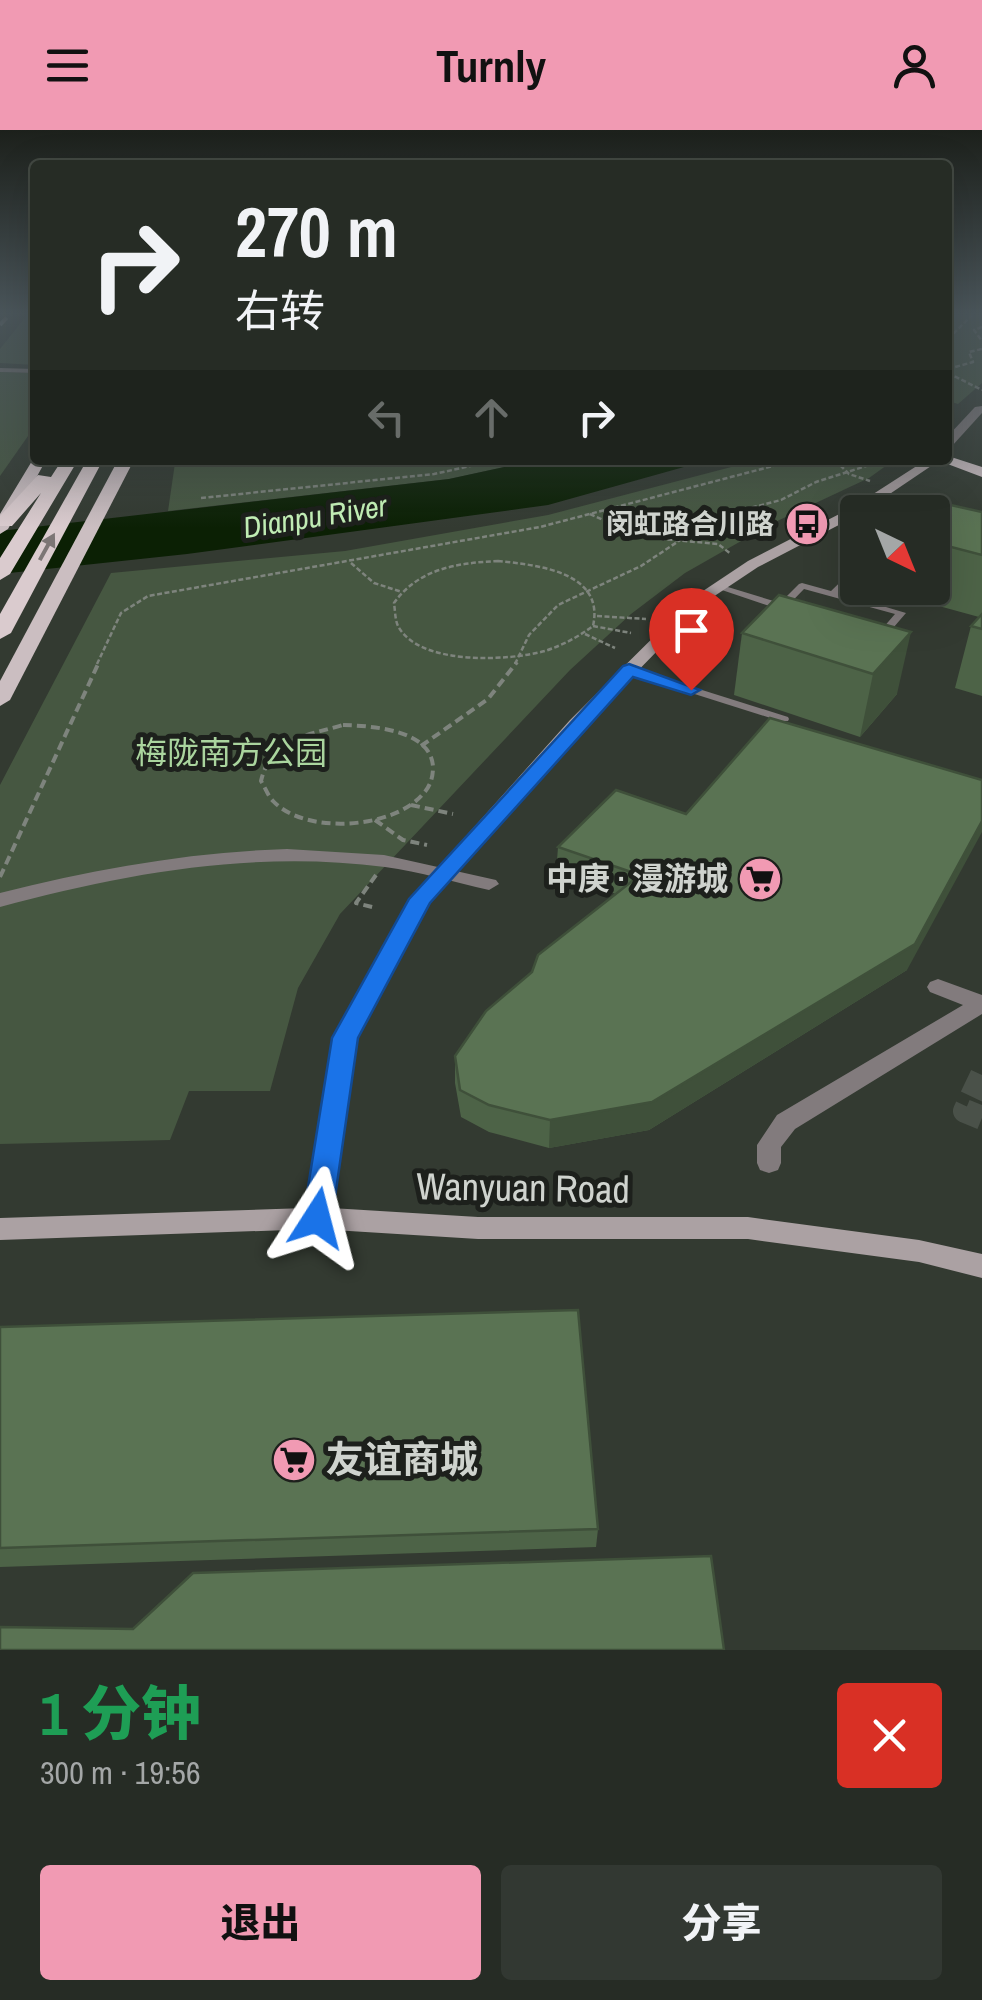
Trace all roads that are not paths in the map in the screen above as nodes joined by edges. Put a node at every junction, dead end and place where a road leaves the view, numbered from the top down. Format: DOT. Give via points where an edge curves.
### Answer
graph roads {
  1 [pos="979,409"];
  2 [pos="952,436"];
  3 [pos="952,460"];
  4 [pos="952,461"];
  5 [pos="982,464"];
  6 [pos="35,465"];
  7 [pos="52,465"];
  8 [pos="67,465"];
  9 [pos="92,465"];
  10 [pos="123,465"];
  11 [pos="926,465"];
  12 [pos="982,472"];
  13 [pos="2,526"];
  14 [pos="0,574"];
  15 [pos="840,586"];
  16 [pos="718,588"];
  17 [pos="832,594"];
  18 [pos="782,606"];
  19 [pos="0,633"];
  20 [pos="629,670"];
  21 [pos="0,700"];
  22 [pos="784,719"];
  23 [pos="489,884"];
  24 [pos="0,900"];
  25 [pos="938,987"];
  26 [pos="769,1163"];
  27 [pos="317,1218"];
  28 [pos="0,1230"];
  29 [pos="982,1266"];
  1 -- 2 [label="street"];
  3 -- 5 [label="main road"];
  4 -- 12 [label="main road"];
  6 -- 13 [label="main road"];
  7 -- 13 [label="highway"];
  8 -- 14 [label="highway"];
  19 -- 9 [label="highway, one-way"];
  10 -- 21 [label="main road"];
  11 -- 16 [label="main road"];
  15 -- 17 [label="lane"];
  16 -- 18 [label="lane"];
  16 -- 20 [label="main road"];
  17 -- 18 [label="lane" via="802,586"];
  17 -- 18 [label="lane" via="901,613 865,655 763,626"];
  20 -- 22 [label="lane"];
  20 -- 27 [label="main road" via="421,899 345,1038"];
  23 -- 24 [label="street" via="386,862 311,855 79,878"];
  25 -- 26 [label="street" via="982,1004 786,1122 769,1146"];
  27 -- 28 [label="main road, Wanyuan Road"];
  27 -- 29 [label="main road, Wanyuan Road" via="478,1228 748,1228"];
}
